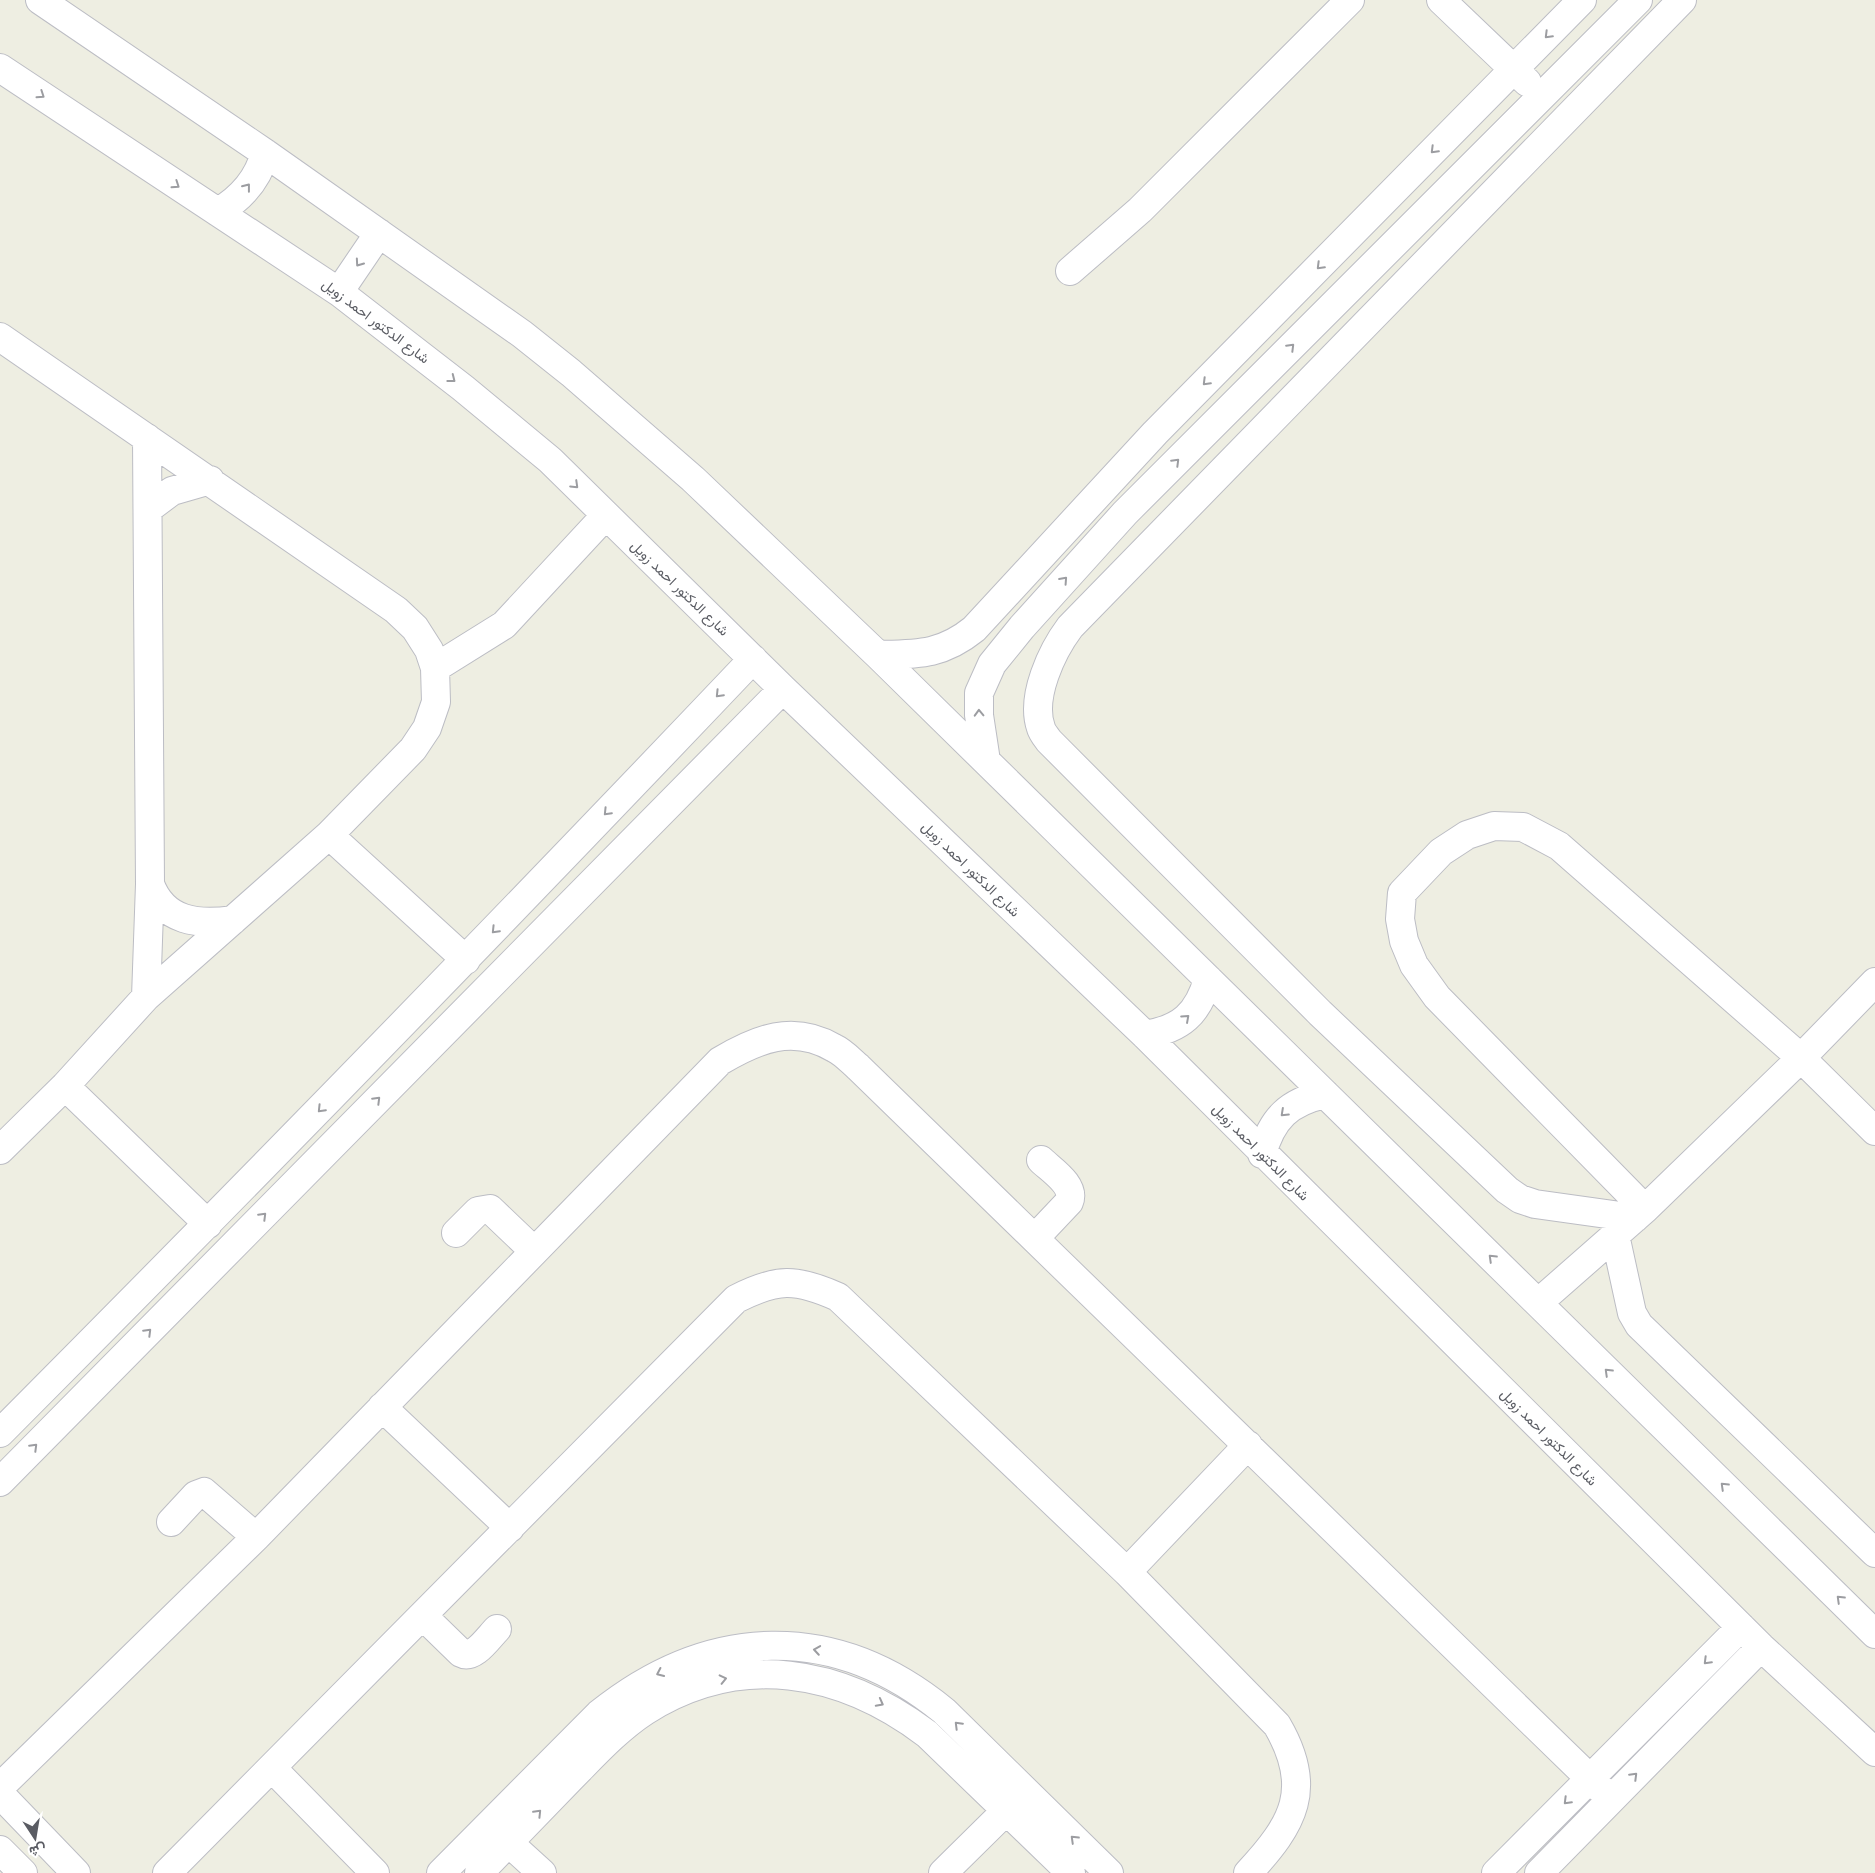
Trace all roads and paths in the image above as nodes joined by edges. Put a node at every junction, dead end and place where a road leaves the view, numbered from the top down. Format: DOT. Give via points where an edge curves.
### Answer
graph roads {
  1 [pos="40,0"];
  2 [pos="1350,0"];
  3 [pos="1442,0"];
  4 [pos="1582,0"];
  5 [pos="1638,0"];
  6 [pos="1682,0"];
  7 [pos="0,68"];
  8 [pos="1514,69"];
  9 [pos="1541,97"];
  10 [pos="266,154"];
  11 [pos="218,212"];
  12 [pos="379,233"];
  13 [pos="1070,271"];
  14 [pos="339,292"];
  15 [pos="0,338"];
  16 [pos="147,438"];
  17 [pos="210,480"];
  18 [pos="1100,491"];
  19 [pos="148,509"];
  20 [pos="1124,513"];
  21 [pos="606,515"];
  22 [pos="878,655"];
  23 [pos="753,659"];
  24 [pos="435,668"];
  25 [pos="783,689"];
  26 [pos="986,761"];
  27 [pos="328,834"];
  28 [pos="150,884"];
  29 [pos="233,920"];
  30 [pos="466,960"];
  31 [pos="1208,979"];
  32 [pos="1875,982"];
  33 [pos="146,997"];
  34 [pos="1145,1035"];
  35 [pos="1801,1058"];
  36 [pos="65,1086"];
  37 [pos="1325,1094"];
  38 [pos="1875,1131"];
  39 [pos="0,1150"];
  40 [pos="1262,1154"];
  41 [pos="1041,1160"];
  42 [pos="1632,1220"];
  43 [pos="208,1224"];
  44 [pos="456,1233"];
  45 [pos="1034,1238"];
  46 [pos="534,1251"];
  47 [pos="1538,1303"];
  48 [pos="382,1407"];
  49 [pos="0,1432"];
  50 [pos="1248,1445"];
  51 [pos="0,1482"];
  52 [pos="171,1522"];
  53 [pos="510,1528"];
  54 [pos="256,1537"];
  55 [pos="1875,1553"];
  56 [pos="1127,1572"];
  57 [pos="423,1616"];
  58 [pos="1741,1627"];
  59 [pos="497,1629"];
  60 [pos="1875,1634"];
  61 [pos="1761,1647"];
  62 [pos="1875,1752"];
  63 [pos="272,1768"];
  64 [pos="1590,1778"];
  65 [pos="0,1787"];
  66 [pos="0,1794"];
  67 [pos="1611,1799"];
  68 [pos="1016,1801"];
  69 [pos="509,1843"];
  70 [pos="0,1850"];
  71 [pos="23,1873"];
  72 [pos="76,1873"];
  73 [pos="167,1873"];
  74 [pos="375,1873"];
  75 [pos="441,1873"];
  76 [pos="480,1873"];
  77 [pos="542,1873"];
  78 [pos="943,1873"];
  79 [pos="1071,1873"];
  80 [pos="1108,1873"];
  81 [pos="1248,1873"];
  82 [pos="1496,1873"];
  83 [pos="1539,1873"];
  1 -- 10 [label="street"];
  2 -- 13 [label="street" via="1140,210"];
  3 -- 8 [label="street"];
  4 -- 8 [label="street, one-way"];
  5 -- 9 [label="street"];
  6 -- 42 [label="street" via="1070,627 1047,665 1039,706 1041,727 1049,741 1320,1013 1508,1190 1534,1204"];
  7 -- 11 [label="street, شارع الدكتور احمد زويل, one-way"];
  8 -- 9 [label="street"];
  8 -- 18 [label="street, one-way"];
  20 -- 9 [label="street, one-way"];
  11 -- 10 [label="street, one-way" via="246,190"];
  10 -- 12 [label="street"];
  11 -- 14 [label="street, شارع الدكتور احمد زويل"];
  12 -- 14 [label="street, one-way"];
  12 -- 22 [label="street" via="522,334 571,373 693,479"];
  14 -- 21 [label="street, شارع الدكتور احمد زويل, one-way" via="550,460"];
  15 -- 16 [label="street"];
  16 -- 17 [label="street"];
  16 -- 19 [label="street"];
  17 -- 19 [label="street" via="172,491"];
  17 -- 24 [label="street" via="396,610 416,628"];
  18 -- 20 [label="street"];
  18 -- 22 [label="street" via="974,629 957,643 936,651"];
  19 -- 28 [label="street"];
  26 -- 20 [label="street, one-way" via="979,715 980,693 992,664"];
  21 -- 23 [label="street, شارع الدكتور احمد زويل"];
  21 -- 24 [label="street" via="504,624"];
  22 -- 26 [label="street"];
  23 -- 25 [label="street, شارع الدكتور احمد زويل"];
  23 -- 30 [label="street, one-way"];
  24 -- 27 [label="street" via="436,702 427,728 412,750"];
  25 -- 34 [label="street, شارع الدكتور احمد زويل"];
  51 -- 25 [label="street, one-way"];
  26 -- 31 [label="street"];
  27 -- 29 [label="street"];
  27 -- 30 [label="street"];
  28 -- 29 [label="street" via="154,896 164,908 179,918 215,923"];
  28 -- 33 [label="street"];
  29 -- 33 [label="street"];
  30 -- 43 [label="street, one-way"];
  34 -- 31 [label="street, one-way" via="1163,1032 1193,1012 1203,997"];
  31 -- 37 [label="street"];
  32 -- 35 [label="street"];
  33 -- 36 [label="street"];
  34 -- 40 [label="street, شارع الدكتور احمد زويل"];
  35 -- 38 [label="street"];
  35 -- 42 [label="street"];
  35 -- 42 [label="street" via="1560,846 1522,827 1494,826 1468,835 1441,852 1402,893 1400,920 1414,965 1437,998"];
  36 -- 39 [label="street"];
  36 -- 43 [label="street"];
  37 -- 40 [label="street, one-way" via="1299,1102 1277,1120 1267,1136"];
  47 -- 37 [label="street, one-way"];
  40 -- 58 [label="street, شارع الدكتور احمد زويل"];
  41 -- 45 [label="street" via="1068,1186 1071,1195 1069,1202"];
  42 -- 47 [label="street"];
  42 -- 55 [label="street" via="1630,1307 1639,1325"];
  43 -- 49 [label="street"];
  44 -- 46 [label="street" via="478,1211 490,1209"];
  45 -- 46 [label="street" via="858,1067 834,1048 805,1036 774,1036 746,1046 720,1061"];
  45 -- 50 [label="street"];
  46 -- 48 [label="street"];
  60 -- 47 [label="street, one-way"];
  48 -- 53 [label="street"];
  48 -- 54 [label="street"];
  50 -- 56 [label="street"];
  50 -- 64 [label="street"];
  52 -- 54 [label="street" via="196,1494 204,1492"];
  53 -- 56 [label="street" via="736,1299 760,1286 787,1282 814,1286 838,1297"];
  53 -- 57 [label="street"];
  54 -- 65 [label="street"];
  56 -- 81 [label="street" via="1277,1725 1289,1744 1295,1766 1292,1812 1283,1833"];
  57 -- 59 [label="street" via="467,1656"];
  57 -- 63 [label="street"];
  58 -- 61 [label="street, شارع الدكتور احمد زويل"];
  58 -- 64 [label="street, one-way"];
  61 -- 62 [label="street, شارع الدكتور احمد زويل"];
  67 -- 61 [label="street, one-way"];
  63 -- 73 [label="street"];
  63 -- 74 [label="street"];
  64 -- 67 [label="street"];
  64 -- 82 [label="street, one-way"];
  66 -- 72 [label="street"];
  67 -- 83 [label="street"];
  69 -- 68 [label="street, one-way" via="591,1758 644,1712 707,1682 741,1675 770,1674 817,1680 854,1690 880,1702 927,1734"];
  68 -- 75 [label="street, one-way" via="944,1711 919,1690 891,1674 861,1661 798,1646 734,1648 675,1666 623,1695 599,1714"];
  68 -- 78 [label="street"];
  68 -- 79 [label="street"];
  80 -- 68 [label="street, one-way"];
  69 -- 76 [label="street"];
  69 -- 77 [label="street"];
  70 -- 71 [label="street"];
}
